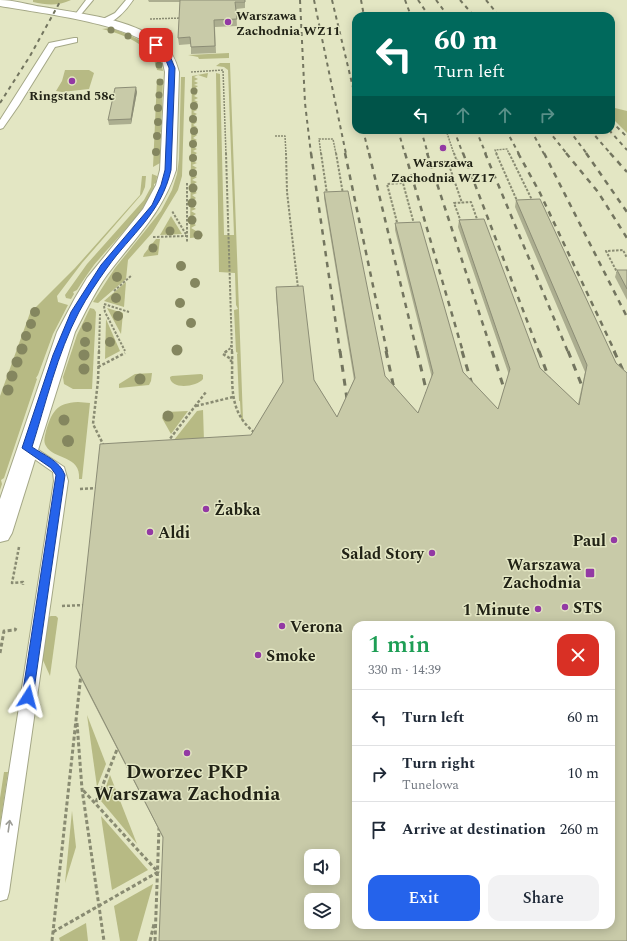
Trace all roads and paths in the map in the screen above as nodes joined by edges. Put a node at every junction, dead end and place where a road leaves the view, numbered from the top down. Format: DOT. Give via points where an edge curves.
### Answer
graph roads {
  1 [pos="90,0"];
  2 [pos="130,0"];
  3 [pos="0,3"];
  4 [pos="241,15"];
  5 [pos="234,16"];
  6 [pos="76,17"];
  7 [pos="155,18"];
  8 [pos="182,18"];
  9 [pos="104,22"];
  10 [pos="74,40"];
  11 [pos="190,72"];
  12 [pos="0,126"];
  13 [pos="447,134"];
  14 [pos="275,136"];
  15 [pos="187,183"];
  16 [pos="343,194"];
  17 [pos="328,199"];
  18 [pos="462,203"];
  19 [pos="534,204"];
  20 [pos="519,207"];
  21 [pos="171,209"];
  22 [pos="479,225"];
  23 [pos="462,226"];
  24 [pos="415,228"];
  25 [pos="399,229"];
  26 [pos="187,236"];
  27 [pos="152,237"];
  28 [pos="187,243"];
  29 [pos="627,258"];
  30 [pos="132,275"];
  31 [pos="620,278"];
  32 [pos="298,292"];
  33 [pos="110,294"];
  34 [pos="100,303"];
  35 [pos="104,304"];
  36 [pos="100,311"];
  37 [pos="230,311"];
  38 [pos="128,312"];
  39 [pos="98,367"];
  40 [pos="206,392"];
  41 [pos="196,406"];
  42 [pos="258,435"];
  43 [pos="104,446"];
  44 [pos="169,447"];
  45 [pos="27,448"];
  46 [pos="0,533"];
  47 [pos="19,545"];
  48 [pos="22,589"];
  49 [pos="88,604"];
  50 [pos="88,612"];
  51 [pos="81,668"];
  52 [pos="76,715"];
  53 [pos="121,741"];
  54 [pos="82,788"];
  55 [pos="96,802"];
  56 [pos="159,826"];
  57 [pos="158,872"];
  58 [pos="0,892"];
  59 [pos="99,906"];
  60 [pos="156,920"];
  61 [pos="53,932"];
  62 [pos="52,941"];
  63 [pos="104,941"];
  64 [pos="150,941"];
  65 [pos="155,941"];
  1 -- 6 [label="lane"];
  2 -- 9 [label="lane" via="117,14"];
  3 -- 6 [label="street"];
  4 -- 5 [label="path"];
  6 -- 9 [label="street"];
  7 -- 8 [label="path"];
  9 -- 45 [label="street" via="124,27 146,37 161,49 170,62 172,72 168,170 165,185 155,205 104,267 75,312 59,349"];
  10 -- 12 [label="lane" via="52,45"];
  11 -- 42 [label="path" via="223,70 234,401 241,420"];
  13 -- 18 [label="path" via="458,165 449,165"];
  14 -- 32 [label="path" via="285,136 287,192"];
  15 -- 26 [label="path"];
  16 -- 17 [label="path" via="333,139 319,139"];
  18 -- 22 [label="path" via="471,202"];
  18 -- 23 [label="path" via="454,203"];
  19 -- 20 [label="path" via="507,149 495,150"];
  21 -- 26 [label="path"];
  24 -- 25 [label="path" via="403,183 387,184"];
  26 -- 27 [label="path"];
  26 -- 28 [label="path"];
  29 -- 31 [label="path" via="623,250 606,251"];
  30 -- 33 [label="path"];
  34 -- 35 [label="path"];
  35 -- 38 [label="path"];
  35 -- 39 [label="path" via="105,312 125,352"];
  36 -- 39 [label="path"];
  37 -- 41 [label="path" via="231,348 223,354 231,359 233,398"];
  39 -- 43 [label="path" via="93,424"];
  40 -- 41 [label="path"];
  41 -- 44 [label="path" via="169,440"];
  45 -- 46 [label="street"];
  58 -- 45 [label="lane, one-way" via="61,481 59,470"];
  47 -- 48 [label="path" via="12,583 23,582"];
  49 -- 50 [label="path"];
  51 -- 52 [label="path"];
  52 -- 54 [label="path"];
  52 -- 61 [label="path"];
  53 -- 55 [label="path"];
  54 -- 55 [label="path"];
  54 -- 59 [label="path"];
  55 -- 57 [label="path"];
  56 -- 57 [label="path"];
  57 -- 59 [label="path"];
  57 -- 60 [label="path"];
  59 -- 61 [label="path"];
  59 -- 63 [label="path"];
  60 -- 64 [label="path"];
  60 -- 65 [label="path"];
  61 -- 62 [label="path"];
}
